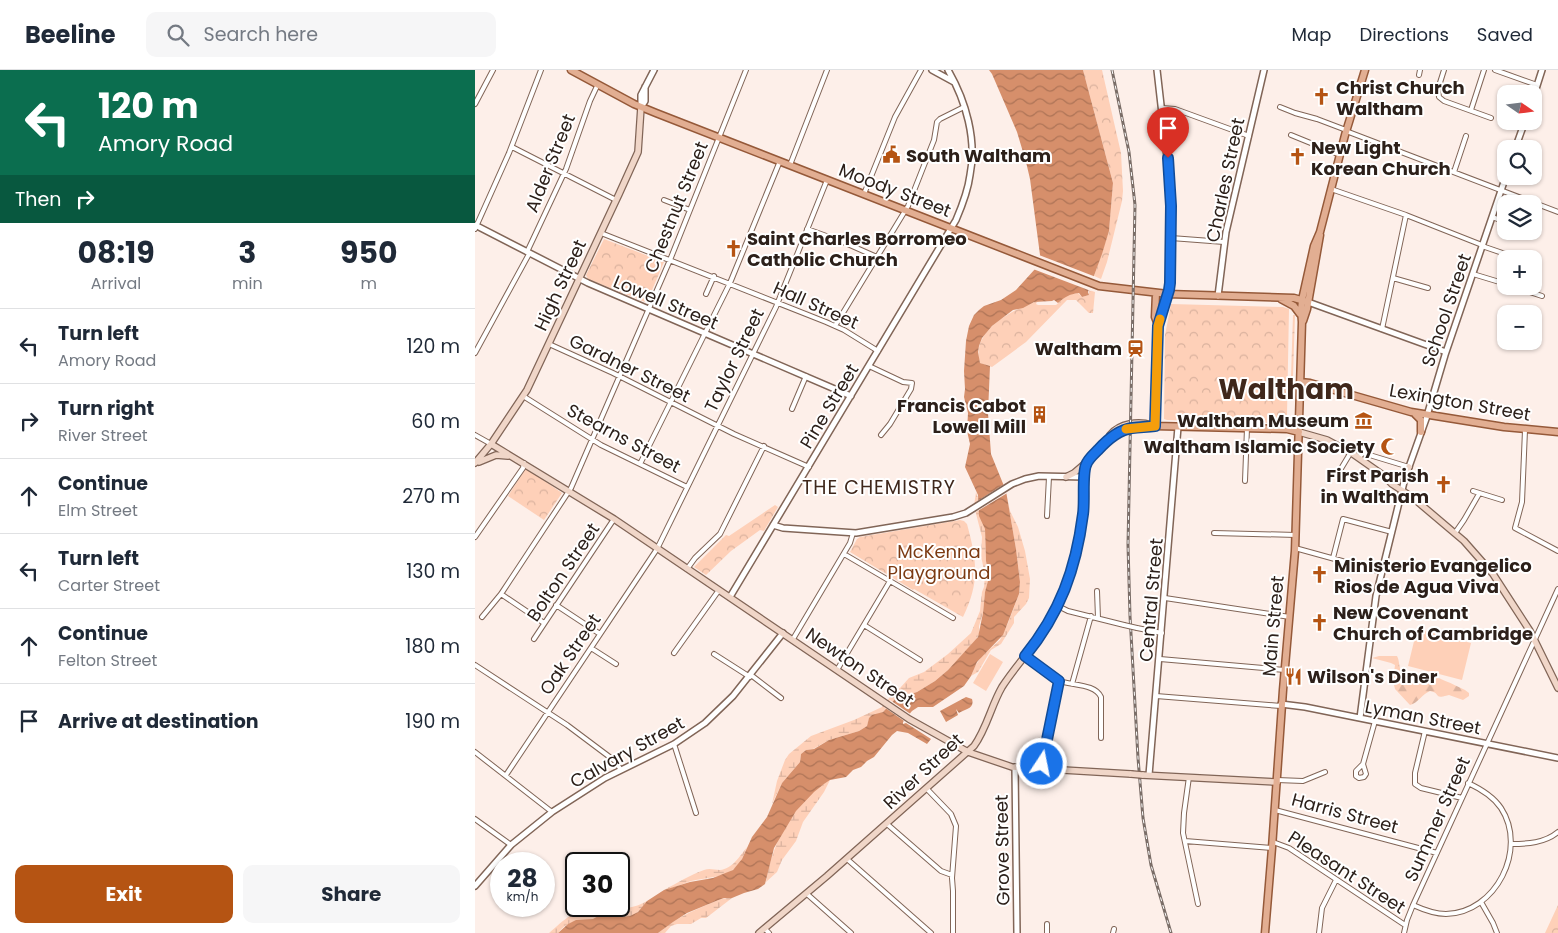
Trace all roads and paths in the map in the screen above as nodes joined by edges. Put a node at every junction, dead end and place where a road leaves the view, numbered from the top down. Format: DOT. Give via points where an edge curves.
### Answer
graph roads {
  1 [pos="493,70"];
  2 [pos="541,70"];
  3 [pos="572,70"];
  4 [pos="654,70"];
  5 [pos="746,70"];
  6 [pos="827,70"];
  7 [pos="921,70"];
  8 [pos="932,70"];
  9 [pos="948,70"];
  10 [pos="1157,70"];
  11 [pos="1263,70"];
  12 [pos="1365,70"];
  13 [pos="1420,70"];
  14 [pos="1444,70"];
  15 [pos="1484,70"];
  16 [pos="1495,70"];
  17 [pos="1542,70"];
  18 [pos="1419,75"];
  19 [pos="955,82"];
  20 [pos="598,84"];
  21 [pos="1537,85"];
  22 [pos="475,104"];
  23 [pos="641,107"];
  24 [pos="964,107"];
  25 [pos="1281,107"];
  26 [pos="1161,108"];
  27 [pos="1471,110"];
  28 [pos="1491,118"];
  29 [pos="1346,131"];
  30 [pos="1291,135"];
  31 [pos="1249,136"];
  32 [pos="1466,136"];
  33 [pos="719,138"];
  34 [pos="512,147"];
  35 [pos="1340,155"];
  36 [pos="780,161"];
  37 [pos="790,165"];
  38 [pos="1454,172"];
  39 [pos="564,174"];
  40 [pos="827,180"];
  41 [pos="1503,185"];
  42 [pos="1331,189"];
  43 [pos="1501,190"];
  44 [pos="864,194"];
  45 [pos="616,200"];
  46 [pos="664,200"];
  47 [pos="690,210"];
  48 [pos="905,210"];
  49 [pos="1558,212"];
  50 [pos="1406,215"];
  51 [pos="1492,217"];
  52 [pos="1497,219"];
  53 [pos="475,226"];
  54 [pos="952,228"];
  55 [pos="807,229"];
  56 [pos="601,233"];
  57 [pos="1171,238"];
  58 [pos="1224,242"];
  59 [pos="1482,245"];
  60 [pos="1497,251"];
  61 [pos="528,253"];
  62 [pos="877,257"];
  63 [pos="670,260"];
  64 [pos="1473,274"];
  65 [pos="714,276"];
  66 [pos="1393,278"];
  67 [pos="579,279"];
  68 [pos="1497,281"];
  69 [pos="730,282"];
  70 [pos="1428,288"];
  71 [pos="1155,293"];
  72 [pos="706,294"];
  73 [pos="1168,294"];
  74 [pos="1539,295"];
  75 [pos="1218,296"];
  76 [pos="1542,296"];
  77 [pos="1277,298"];
  78 [pos="1305,301"];
  79 [pos="778,302"];
  80 [pos="648,309"];
  81 [pos="1302,322"];
  82 [pos="835,326"];
  83 [pos="1158,326"];
  84 [pos="1382,329"];
  85 [pos="705,333"];
  86 [pos="549,344"];
  87 [pos="878,350"];
  88 [pos="1446,352"];
  89 [pos="475,353"];
  90 [pos="753,353"];
  91 [pos="869,366"];
  92 [pos="619,376"];
  93 [pos="806,376"];
  94 [pos="1300,382"];
  95 [pos="523,396"];
  96 [pos="851,396"];
  97 [pos="671,402"];
  98 [pos="792,409"];
  99 [pos="1411,412"];
  100 [pos="1428,415"];
  101 [pos="718,426"];
  102 [pos="1155,426"];
  103 [pos="1178,427"];
  104 [pos="1247,428"];
  105 [pos="1525,430"];
  106 [pos="1299,432"];
  107 [pos="1421,432"];
  108 [pos="1558,432"];
  109 [pos="475,435"];
  110 [pos="881,435"];
  111 [pos="591,440"];
  112 [pos="491,444"];
  113 [pos="764,446"];
  114 [pos="1351,452"];
  115 [pos="515,458"];
  116 [pos="1359,458"];
  117 [pos="1089,460"];
  118 [pos="524,463"];
  119 [pos="475,464"];
  120 [pos="640,464"];
  121 [pos="809,466"];
  122 [pos="1409,468"];
  123 [pos="1339,472"];
  124 [pos="1383,475"];
  125 [pos="1049,476"];
  126 [pos="1066,477"];
  127 [pos="1085,477"];
  128 [pos="1245,480"];
  129 [pos="687,487"];
  130 [pos="1402,490"];
  131 [pos="569,491"];
  132 [pos="1473,491"];
  133 [pos="1479,494"];
  134 [pos="1502,500"];
  135 [pos="1047,516"];
  136 [pos="614,519"];
  137 [pos="773,525"];
  138 [pos="1392,532"];
  139 [pos="853,533"];
  140 [pos="1214,533"];
  141 [pos="1455,533"];
  142 [pos="1296,535"];
  143 [pos="475,537"];
  144 [pos="1295,548"];
  145 [pos="657,549"];
  146 [pos="1558,550"];
  147 [pos="844,554"];
  148 [pos="1333,558"];
  149 [pos="687,569"];
  150 [pos="1382,572"];
  151 [pos="890,581"];
  152 [pos="1558,589"];
  153 [pos="719,590"];
  154 [pos="1097,591"];
  155 [pos="501,594"];
  156 [pos="730,597"];
  157 [pos="1165,598"];
  158 [pos="556,605"];
  159 [pos="1058,606"];
  160 [pos="1091,616"];
  161 [pos="482,617"];
  162 [pos="1290,617"];
  163 [pos="953,618"];
  164 [pos="1098,618"];
  165 [pos="544,623"];
  166 [pos="863,625"];
  167 [pos="783,633"];
  168 [pos="1162,633"];
  169 [pos="600,634"];
  170 [pos="793,639"];
  171 [pos="534,640"];
  172 [pos="1534,640"];
  173 [pos="591,648"];
  174 [pos="674,653"];
  175 [pos="714,654"];
  176 [pos="1025,656"];
  177 [pos="1159,659"];
  178 [pos="920,660"];
  179 [pos="475,664"];
  180 [pos="616,664"];
  181 [pos="837,670"];
  182 [pos="1285,670"];
  183 [pos="751,676"];
  184 [pos="1059,681"];
  185 [pos="1073,684"];
  186 [pos="1558,688"];
  187 [pos="1156,696"];
  188 [pos="781,698"];
  189 [pos="1281,705"];
  190 [pos="548,712"];
  191 [pos="1360,718"];
  192 [pos="1375,721"];
  193 [pos="1425,731"];
  194 [pos="1101,738"];
  195 [pos="674,744"];
  196 [pos="1486,744"];
  197 [pos="475,752"];
  198 [pos="968,752"];
  199 [pos="1558,758"];
  200 [pos="1363,764"];
  201 [pos="1015,767"];
  202 [pos="1041,769"];
  203 [pos="621,770"];
  204 [pos="1325,772"];
  205 [pos="506,775"];
  206 [pos="1149,775"];
  207 [pos="1189,777"];
  208 [pos="1277,781"];
  209 [pos="1468,783"];
  210 [pos="927,789"];
  211 [pos="1462,798"];
  212 [pos="1275,810"];
  213 [pos="552,812"];
  214 [pos="697,812"];
  215 [pos="475,819"];
  216 [pos="887,824"];
  217 [pos="1558,832"];
  218 [pos="1185,841"];
  219 [pos="1511,844"];
  220 [pos="511,845"];
  221 [pos="1273,845"];
  222 [pos="1437,852"];
  223 [pos="847,859"];
  224 [pos="952,875"];
  225 [pos="1336,880"];
  226 [pos="475,885"];
  227 [pos="807,894"];
  228 [pos="1481,902"];
  229 [pos="1198,904"];
  230 [pos="1413,905"];
  231 [pos="1047,924"];
  232 [pos="1405,925"];
  233 [pos="767,931"];
  234 [pos="759,933"];
  235 [pos="851,933"];
  236 [pos="931,933"];
  237 [pos="953,933"];
  238 [pos="1017,933"];
  239 [pos="1047,933"];
  240 [pos="1265,933"];
  241 [pos="1321,933"];
  242 [pos="1404,933"];
  243 [pos="1497,933"];
  1 -- 22 [label="street"];
  2 -- 34 [label="street"];
  3 -- 20 [label="main road, Moody Street"];
  4 -- 23 [label="street" via="645,87 645,101"];
  5 -- 33 [label="street, Chestnut Street"];
  6 -- 37 [label="street"];
  7 -- 44 [label="street" via="895,117"];
  8 -- 19 [label="street"];
  9 -- 19 [label="street, Pine Street"];
  10 -- 26 [label="street"];
  11 -- 31 [label="street, Charles Street"];
  12 -- 29 [label="main road, Main Street"];
  13 -- 18 [label="street"];
  14 -- 27 [label="street" via="1439,97"];
  15 -- 27 [label="street"];
  16 -- 21 [label="street"];
  17 -- 21 [label="street"];
  19 -- 24 [label="street, Pine Street"];
  20 -- 23 [label="main road, Moody Street"];
  20 -- 39 [label="street, Alder Street"];
  23 -- 33 [label="main road, Moody Street"];
  23 -- 45 [label="main road, High Street" via="637,152"];
  24 -- 48 [label="street" via="937,122"];
  24 -- 54 [label="street, Pine Street" via="971,138 972,164 967,190"];
  25 -- 29 [label="street"];
  26 -- 31 [label="street" via="1175,109"];
  26 -- 57 [label="street" via="1171,190"];
  27 -- 28 [label="street"];
  29 -- 35 [label="main road, Main Street"];
  29 -- 38 [label="street"];
  30 -- 35 [label="street"];
  31 -- 58 [label="street, Charles Street"];
  32 -- 38 [label="street"];
  33 -- 36 [label="main road, Moody Street"];
  33 -- 47 [label="street, Chestnut Street"];
  34 -- 39 [label="street"];
  34 -- 53 [label="street"];
  35 -- 42 [label="main road, Main Street"];
  36 -- 37 [label="main road, Moody Street"];
  36 -- 69 [label="street"];
  37 -- 40 [label="main road, Moody Street"];
  38 -- 43 [label="street"];
  39 -- 45 [label="street"];
  39 -- 61 [label="street, Alder Street"];
  40 -- 44 [label="main road, Moody Street"];
  40 -- 55 [label="street, Taylor Street"];
  41 -- 43 [label="street, School Street"];
  42 -- 50 [label="street"];
  42 -- 78 [label="main road, Main Street" via="1314,246"];
  43 -- 49 [label="street"];
  43 -- 51 [label="street, School Street"];
  44 -- 48 [label="main road, Moody Street"];
  45 -- 56 [label="main road, High Street"];
  46 -- 47 [label="street"];
  47 -- 63 [label="street, Chestnut Street"];
  48 -- 54 [label="main road, Moody Street"];
  48 -- 62 [label="street"];
  50 -- 59 [label="street"];
  50 -- 66 [label="street"];
  51 -- 52 [label="street"];
  51 -- 59 [label="street, School Street"];
  53 -- 61 [label="street, Lowell Street"];
  54 -- 71 [label="main road, Moody Street" via="1093,284"];
  54 -- 87 [label="street, Pine Street"];
  55 -- 62 [label="street"];
  55 -- 79 [label="street, Taylor Street"];
  56 -- 63 [label="street, Hall Street"];
  56 -- 67 [label="main road, High Street"];
  57 -- 58 [label="street"];
  57 -- 73 [label="street"];
  58 -- 75 [label="street, Charles Street"];
  59 -- 60 [label="street"];
  59 -- 64 [label="street, School Street"];
  61 -- 67 [label="street, Lowell Street"];
  61 -- 89 [label="street, Alder Street"];
  62 -- 82 [label="street"];
  63 -- 65 [label="street, Hall Street"];
  63 -- 80 [label="street, Chestnut Street"];
  64 -- 68 [label="street"];
  64 -- 88 [label="street, School Street"];
  65 -- 69 [label="street, Hall Street"];
  65 -- 72 [label="street"];
  66 -- 70 [label="street"];
  66 -- 84 [label="street"];
  67 -- 80 [label="street, Lowell Street"];
  67 -- 86 [label="main road, High Street"];
  69 -- 79 [label="street, Hall Street"];
  69 -- 85 [label="street"];
  71 -- 73 [label="main road, Moody Street"];
  71 -- 83 [label="main road"];
  73 -- 75 [label="main road, Moody Street"];
  73 -- 83 [label="main road"];
  74 -- 76 [label="street"];
  75 -- 77 [label="main road, Moody Street"];
  77 -- 78 [label="main road, Moody Street"];
  77 -- 81 [label="main road" via="1295,307"];
  78 -- 81 [label="main road, Main Street"];
  78 -- 84 [label="street"];
  79 -- 82 [label="street, Hall Street"];
  79 -- 90 [label="street, Taylor Street"];
  80 -- 85 [label="street, Lowell Street"];
  80 -- 92 [label="street, Chestnut Street"];
  81 -- 94 [label="main road, Main Street"];
  82 -- 87 [label="street, Hall Street"];
  83 -- 102 [label="main road"];
  84 -- 88 [label="street"];
  85 -- 90 [label="street, Lowell Street"];
  85 -- 97 [label="street"];
  86 -- 92 [label="street, Gardner Street"];
  86 -- 95 [label="main road, High Street"];
  87 -- 91 [label="street, Pine Street"];
  88 -- 100 [label="street, School Street"];
  90 -- 93 [label="street, Lowell Street"];
  90 -- 101 [label="street, Taylor Street"];
  91 -- 96 [label="street, Pine Street"];
  91 -- 110 [label="street" via="912,383 889,427"];
  92 -- 97 [label="street, Gardner Street"];
  92 -- 111 [label="street, Chestnut Street"];
  93 -- 96 [label="street, Lowell Street"];
  93 -- 98 [label="street"];
  94 -- 99 [label="main road, Lexington Street"];
  94 -- 106 [label="main road, Main Street"];
  95 -- 111 [label="street, Stearns Street"];
  95 -- 112 [label="main road, High Street"];
  96 -- 121 [label="street, Pine Street"];
  97 -- 101 [label="street, Gardner Street"];
  97 -- 120 [label="street"];
  99 -- 100 [label="main road, Lexington Street"];
  99 -- 107 [label="main road" via="1421,419"];
  100 -- 105 [label="main road, Lexington Street"];
  100 -- 107 [label="street, School Street"];
  101 -- 113 [label="street, Gardner Street"];
  101 -- 129 [label="street, Taylor Street"];
  102 -- 103 [label="main road"];
  102 -- 117 [label="main road" via="1117,434"];
  103 -- 104 [label="main road"];
  103 -- 157 [label="street, Central Street"];
  104 -- 106 [label="main road"];
  104 -- 128 [label="street"];
  105 -- 108 [label="main road, Lexington Street"];
  105 -- 146 [label="street" via="1522,502 1515,528"];
  106 -- 114 [label="main road" via="1327,440"];
  106 -- 142 [label="main road, Main Street"];
  107 -- 122 [label="street, School Street"];
  109 -- 112 [label="street, Newton Street"];
  111 -- 120 [label="street, Stearns Street"];
  111 -- 131 [label="street, Chestnut Street"];
  112 -- 115 [label="main road, Newton Street"];
  112 -- 119 [label="main road, High Street"];
  113 -- 121 [label="street, Gardner Street"];
  113 -- 149 [label="street" via="720,534"];
  114 -- 116 [label="main road"];
  114 -- 123 [label="street"];
  115 -- 118 [label="main road, Newton Street"];
  115 -- 119 [label="main road" via="496,455"];
  116 -- 122 [label="street" via="1363,452"];
  116 -- 124 [label="main road"];
  117 -- 126 [label="main road"];
  117 -- 127 [label="main road, River Street"];
  118 -- 131 [label="main road, Newton Street"];
  118 -- 143 [label="street"];
  120 -- 129 [label="street, Stearns Street"];
  121 -- 137 [label="street, Pine Street"];
  122 -- 124 [label="main road" via="1399,477"];
  122 -- 130 [label="street, School Street"];
  124 -- 130 [label="main road"];
  125 -- 126 [label="street"];
  125 -- 135 [label="street"];
  125 -- 139 [label="street" via="1027,478 1012,484 955,517"];
  126 -- 127 [label="street"];
  127 -- 159 [label="main road, River Street" via="1077,550"];
  129 -- 145 [label="street, Taylor Street"];
  130 -- 138 [label="street, School Street"];
  130 -- 141 [label="main road"];
  131 -- 136 [label="main road, Newton Street"];
  131 -- 155 [label="street, Chestnut Street"];
  132 -- 133 [label="street"];
  133 -- 134 [label="street"];
  133 -- 141 [label="street"];
  136 -- 145 [label="main road, Newton Street"];
  136 -- 158 [label="street, Bolton Street"];
  137 -- 139 [label="street"];
  137 -- 156 [label="street, Pine Street"];
  138 -- 148 [label="street" via="1343,520"];
  138 -- 150 [label="street, School Street"];
  139 -- 147 [label="street"];
  140 -- 142 [label="street"];
  141 -- 172 [label="main road" via="1493,574"];
  142 -- 144 [label="main road, Main Street"];
  144 -- 148 [label="street"];
  144 -- 162 [label="main road, Main Street"];
  145 -- 149 [label="main road, Newton Street"];
  145 -- 169 [label="street, Oak Street"];
  147 -- 151 [label="street"];
  147 -- 170 [label="street"];
  148 -- 150 [label="street"];
  149 -- 153 [label="main road, Newton Street"];
  150 -- 191 [label="street, School Street" via="1373,614"];
  151 -- 163 [label="street"];
  151 -- 166 [label="street"];
  152 -- 172 [label="street, Summer Street"];
  153 -- 156 [label="main road, Newton Street"];
  153 -- 174 [label="street"];
  154 -- 164 [label="street"];
  155 -- 161 [label="street, Chestnut Street"];
  155 -- 165 [label="street"];
  156 -- 167 [label="main road, Newton Street"];
  157 -- 162 [label="street"];
  157 -- 168 [label="street, Central Street"];
  158 -- 165 [label="street, Bolton Street"];
  158 -- 169 [label="street"];
  159 -- 160 [label="street"];
  159 -- 176 [label="main road, River Street"];
  160 -- 164 [label="street"];
  160 -- 185 [label="street"];
  162 -- 182 [label="main road, Main Street"];
  164 -- 168 [label="street, bridge"];
  165 -- 171 [label="street, Bolton Street"];
  166 -- 178 [label="street"];
  166 -- 181 [label="street"];
  167 -- 170 [label="main road, Newton Street"];
  167 -- 183 [label="street, Calvary Street"];
  168 -- 177 [label="street, Central Street"];
  169 -- 173 [label="street, Oak Street"];
  170 -- 181 [label="main road, Newton Street"];
  172 -- 186 [label="main road"];
  172 -- 196 [label="street, Summer Street"];
  173 -- 180 [label="street"];
  173 -- 190 [label="street, Oak Street"];
  175 -- 183 [label="street"];
  176 -- 184 [label="street"];
  176 -- 198 [label="main road, River Street" via="1002,688 984,729"];
  177 -- 182 [label="street"];
  177 -- 187 [label="street, Central Street"];
  179 -- 190 [label="street"];
  181 -- 198 [label="main road, Newton Street" via="909,719"];
  182 -- 189 [label="main road, Main Street"];
  183 -- 188 [label="street"];
  183 -- 195 [label="street, Calvary Street" via="718,712"];
  184 -- 185 [label="street"];
  184 -- 202 [label="street"];
  185 -- 194 [label="street" via="1100,695"];
  187 -- 189 [label="street"];
  187 -- 206 [label="street, Central Street"];
  189 -- 191 [label="street, Lyman Street"];
  189 -- 208 [label="main road, Main Street"];
  190 -- 203 [label="street" via="615,761"];
  190 -- 205 [label="street, Oak Street"];
  191 -- 192 [label="street, Lyman Street"];
  192 -- 193 [label="street, Lyman Street"];
  192 -- 200 [label="street"];
  193 -- 196 [label="street, Lyman Street"];
  193 -- 211 [label="street" via="1415,784"];
  195 -- 203 [label="street, Calvary Street"];
  195 -- 214 [label="street"];
  196 -- 199 [label="street, Lyman Street"];
  196 -- 209 [label="street, Summer Street"];
  197 -- 205 [label="street"];
  198 -- 201 [label="main road, Newton Street"];
  198 -- 210 [label="main road, River Street"];
  201 -- 202 [label="main road, Newton Street"];
  201 -- 238 [label="street, Grove Street"];
  202 -- 206 [label="main road, Newton Street, bridge"];
  203 -- 213 [label="street, Calvary Street"];
  204 -- 208 [label="street" via="1303,781"];
  205 -- 213 [label="street"];
  206 -- 207 [label="main road, Newton Street"];
  207 -- 208 [label="main road, Newton Street"];
  207 -- 218 [label="street" via="1183,817"];
  208 -- 212 [label="main road, Main Street"];
  209 -- 211 [label="street, Summer Street"];
  209 -- 219 [label="street" via="1498,804 1508,822"];
  210 -- 216 [label="main road, River Street"];
  210 -- 224 [label="street" via="955,821"];
  211 -- 222 [label="street, Summer Street"];
  212 -- 221 [label="main road, Main Street"];
  212 -- 222 [label="street, Harris Street"];
  213 -- 220 [label="street, Calvary Street"];
  215 -- 220 [label="street"];
  216 -- 223 [label="main road, River Street"];
  216 -- 224 [label="street" via="941,871"];
  217 -- 219 [label="street" via="1533,843"];
  218 -- 221 [label="street"];
  218 -- 229 [label="street"];
  219 -- 228 [label="street" via="1503,875"];
  220 -- 226 [label="street, Calvary Street"];
  221 -- 225 [label="street, Pleasant Street" via="1289,848"];
  221 -- 240 [label="main road, Main Street"];
  222 -- 230 [label="street, Summer Street"];
  223 -- 227 [label="main road, River Street"];
  223 -- 236 [label="street"];
  224 -- 237 [label="street"];
  225 -- 232 [label="street, Pleasant Street"];
  225 -- 241 [label="street" via="1323,905 1319,924"];
  227 -- 233 [label="main road, River Street"];
  227 -- 235 [label="street"];
  228 -- 230 [label="street" via="1449,914"];
  228 -- 243 [label="street"];
  230 -- 232 [label="street, Summer Street"];
  231 -- 239 [label="street"];
  232 -- 242 [label="street, Summer Street"];
  233 -- 234 [label="main road, River Street"];
}
